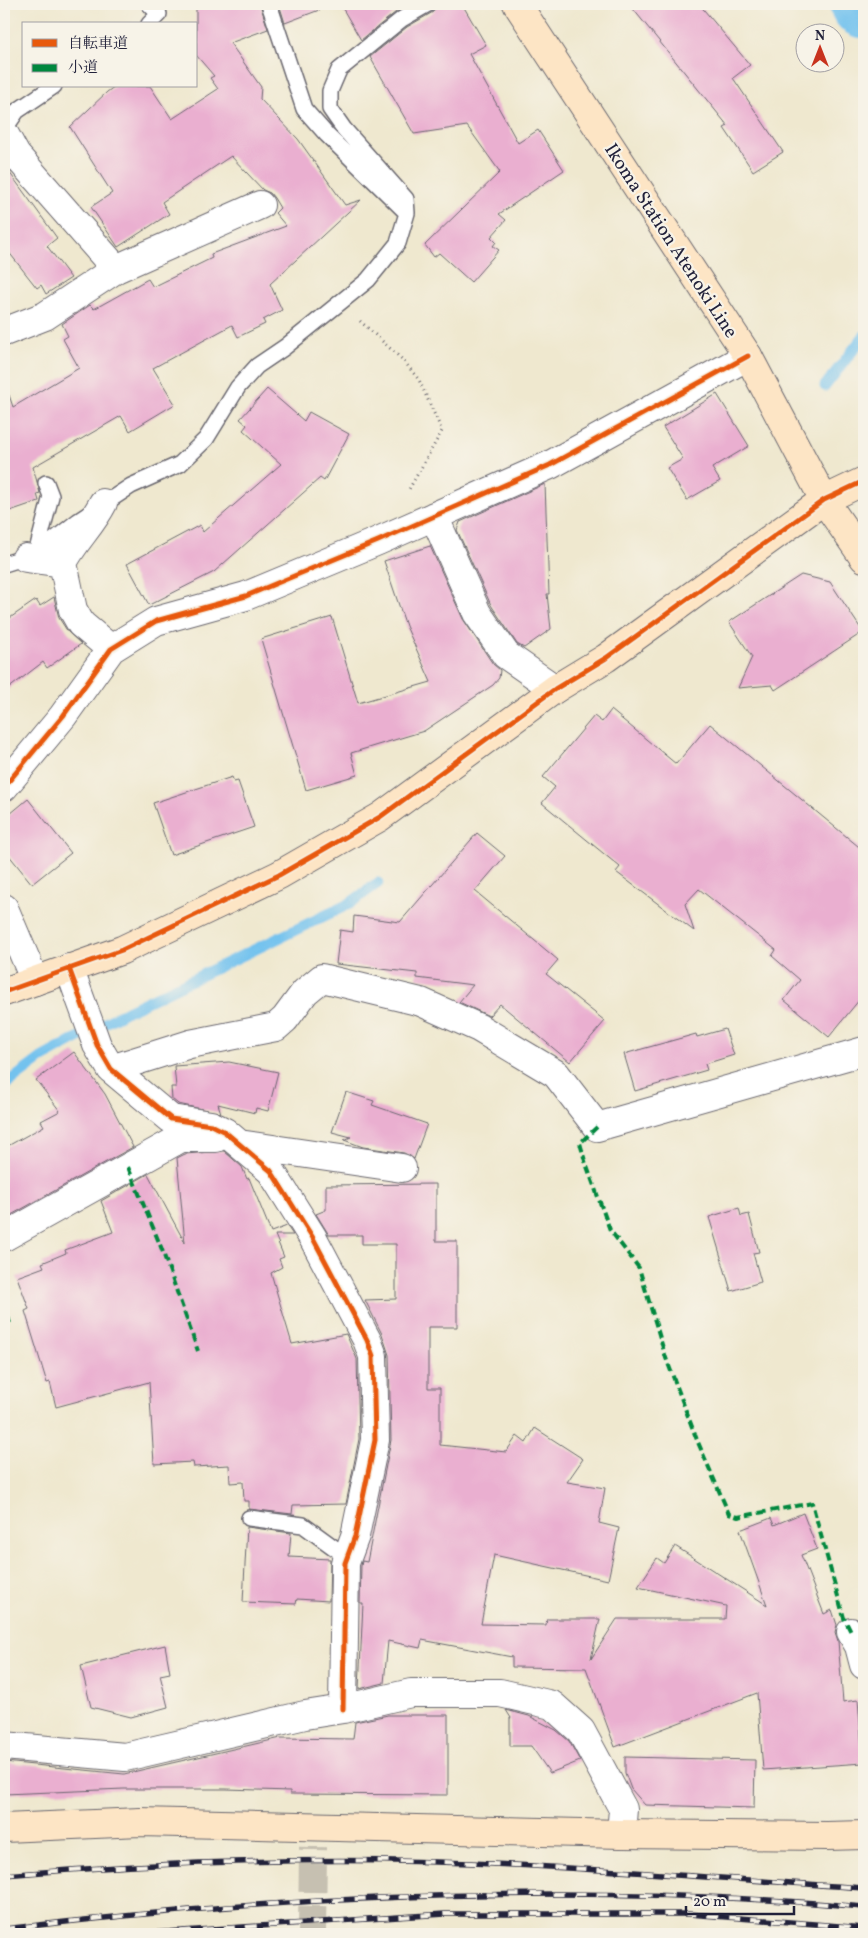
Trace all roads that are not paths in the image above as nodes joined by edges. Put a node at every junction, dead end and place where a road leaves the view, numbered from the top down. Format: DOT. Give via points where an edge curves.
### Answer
graph roads {
  1 [pos="149,4"];
  2 [pos="269,4"];
  3 [pos="428,4"];
  4 [pos="517,4"];
  5 [pos="151,22"];
  6 [pos="51,88"];
  7 [pos="4,132"];
  8 [pos="260,205"];
  9 [pos="407,213"];
  10 [pos="116,269"];
  11 [pos="4,332"];
  12 [pos="748,356"];
  13 [pos="864,481"];
  14 [pos="46,483"];
  15 [pos="824,500"];
  16 [pos="103,503"];
  17 [pos="434,516"];
  18 [pos="864,558"];
  19 [pos="22,559"];
  20 [pos="63,563"];
  21 [pos="111,649"];
  22 [pos="555,689"];
  23 [pos="4,787"];
  24 [pos="4,908"];
  25 [pos="69,968"];
  26 [pos="35,981"];
  27 [pos="4,992"];
  28 [pos="864,1051"];
  29 [pos="111,1069"];
  30 [pos="237,1143"];
  31 [pos="402,1168"];
  32 [pos="4,1238"];
  33 [pos="249,1518"];
  34 [pos="347,1556"];
  35 [pos="852,1632"];
  36 [pos="864,1666"];
  37 [pos="343,1709"];
  38 [pos="4,1746"];
  39 [pos="4,1828"];
  40 [pos="621,1834"];
  41 [pos="864,1835"];
  1 -- 5 [label="lane" via="159,14"];
  2 -- 9 [label="lane" via="304,108"];
  3 -- 9 [label="lane" via="402,19 339,70 330,90 330,108 344,129 406,199"];
  4 -- 12 [label="street, Ikoma Station Atenoki Line"];
  6 -- 7 [label="lane" via="17,111"];
  7 -- 10 [label="street" via="16,155"];
  8 -- 10 [label="street"];
  9 -- 16 [label="lane" via="398,243 368,280 257,366 238,387 206,439 180,464 131,486"];
  10 -- 11 [label="street" via="45,316"];
  12 -- 15 [label="street, Ikoma Station Atenoki Line"];
  12 -- 17 [label="street" via="550,465"];
  13 -- 15 [label="street"];
  14 -- 19 [label="lane" via="51,496"];
  15 -- 18 [label="street, Ikoma Station Atenoki Line"];
  15 -- 22 [label="street" via="606,658"];
  16 -- 19 [label="lane"];
  16 -- 20 [label="street"];
  17 -- 21 [label="street" via="246,596 156,621"];
  17 -- 22 [label="street" via="477,613 506,655"];
  19 -- 20 [label="street"];
  20 -- 21 [label="street" via="73,610 82,624"];
  21 -- 23 [label="street" via="63,716"];
  22 -- 25 [label="street" via="380,817 279,875 122,950"];
  24 -- 26 [label="street"];
  25 -- 26 [label="street"];
  25 -- 29 [label="street" via="97,1045"];
  26 -- 27 [label="street"];
  28 -- 29 [label="street" via="597,1127 556,1074 479,1028 421,1002 322,978 305,992 276,1027 190,1044"];
  29 -- 30 [label="street" via="170,1119 211,1125 226,1132"];
  30 -- 31 [label="street"];
  30 -- 32 [label="street" via="208,1136 181,1138"];
  30 -- 34 [label="street" via="270,1171 308,1230 361,1326 373,1356 375,1440 355,1536"];
  33 -- 34 [label="lane" via="303,1525"];
  34 -- 37 [label="street"];
  35 -- 36 [label="street"];
  37 -- 38 [label="street" via="125,1757"];
  37 -- 40 [label="street" via="411,1692 500,1692 552,1704 581,1731 623,1809"];
  39 -- 40 [label="street" via="140,1822 313,1836"];
  40 -- 41 [label="street"];
}
